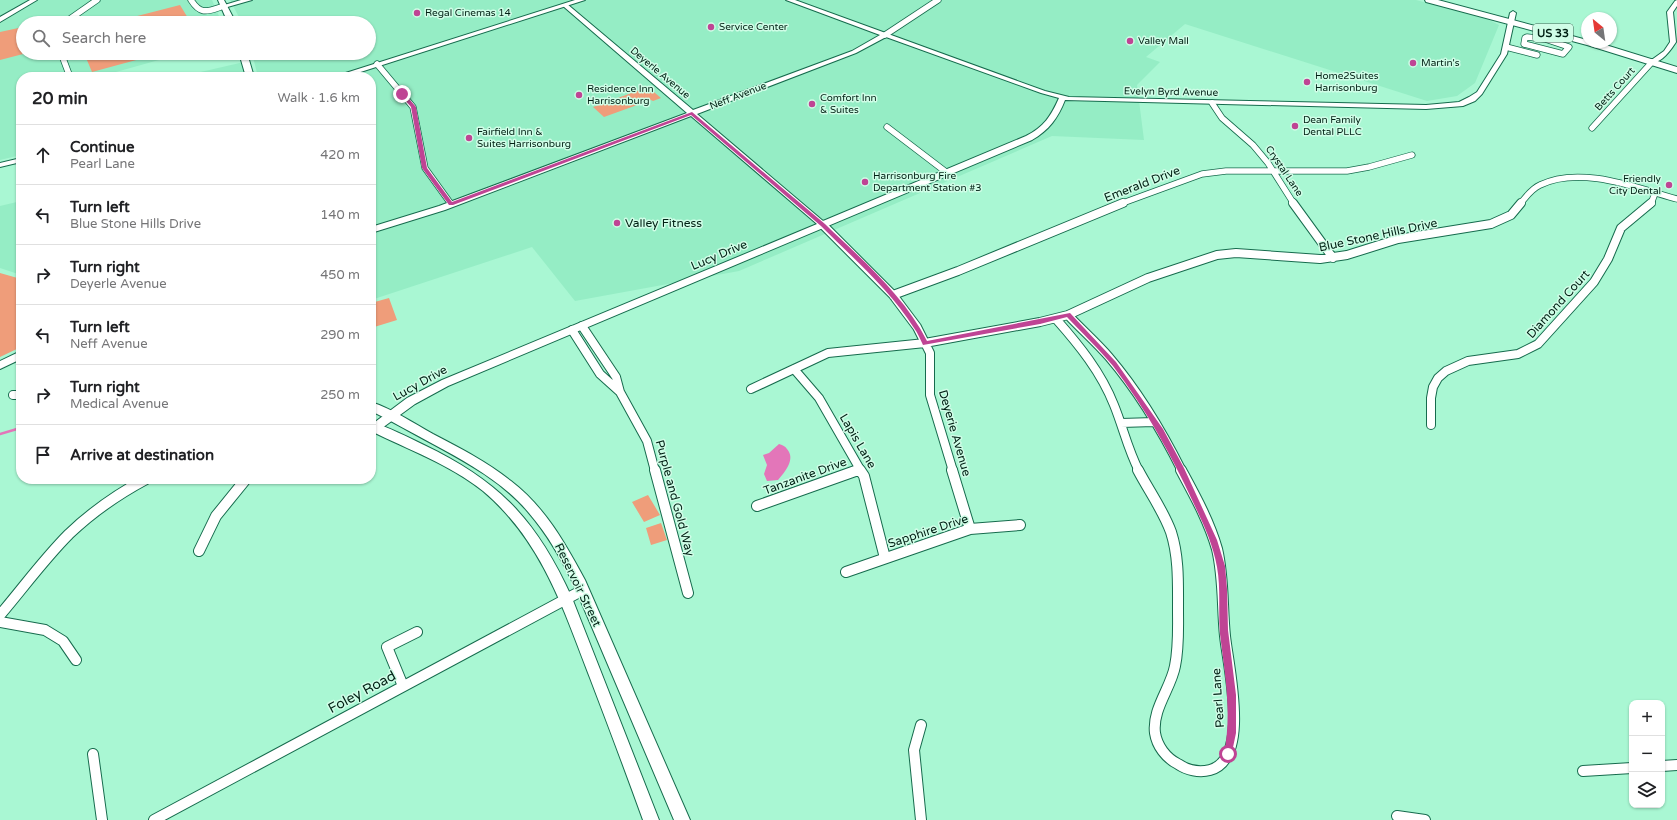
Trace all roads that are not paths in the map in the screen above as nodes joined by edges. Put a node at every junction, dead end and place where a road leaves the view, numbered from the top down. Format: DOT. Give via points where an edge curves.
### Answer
graph roads {
  1 [pos="34,0"];
  2 [pos="97,0"];
  3 [pos="191,0"];
  4 [pos="249,0"];
  5 [pos="582,0"];
  6 [pos="789,0"];
  7 [pos="938,0"];
  8 [pos="1429,0"];
  9 [pos="1677,2"];
  10 [pos="222,3"];
  11 [pos="565,5"];
  12 [pos="1512,15"];
  13 [pos="74,16"];
  14 [pos="228,16"];
  15 [pos="0,20"];
  16 [pos="1542,21"];
  17 [pos="1674,25"];
  18 [pos="1581,32"];
  19 [pos="886,35"];
  20 [pos="1545,35"];
  21 [pos="1617,42"];
  22 [pos="1506,47"];
  23 [pos="1537,55"];
  24 [pos="1661,56"];
  25 [pos="64,60"];
  26 [pos="245,60"];
  27 [pos="1677,61"];
  28 [pos="1652,62"];
  29 [pos="377,64"];
  30 [pos="1677,70"];
  31 [pos="68,72"];
  32 [pos="249,72"];
  33 [pos="352,72"];
  34 [pos="1063,98"];
  35 [pos="1212,103"];
  36 [pos="692,113"];
  37 [pos="887,127"];
  38 [pos="1592,128"];
  39 [pos="1412,155"];
  40 [pos="16,161"];
  41 [pos="0,165"];
  42 [pos="1274,171"];
  43 [pos="946,172"];
  44 [pos="1655,192"];
  45 [pos="1677,199"];
  46 [pos="451,204"];
  47 [pos="823,225"];
  48 [pos="376,228"];
  49 [pos="1333,258"];
  50 [pos="893,295"];
  51 [pos="1068,315"];
  52 [pos="1056,319"];
  53 [pos="582,326"];
  54 [pos="572,330"];
  55 [pos="925,343"];
  56 [pos="16,357"];
  57 [pos="0,364"];
  58 [pos="794,369"];
  59 [pos="751,389"];
  60 [pos="620,392"];
  61 [pos="376,408"];
  62 [pos="391,416"];
  63 [pos="1154,422"];
  64 [pos="1121,423"];
  65 [pos="376,425"];
  66 [pos="1430,425"];
  67 [pos="376,430"];
  68 [pos="860,469"];
  69 [pos="138,484"];
  70 [pos="242,484"];
  71 [pos="757,506"];
  72 [pos="1020,524"];
  73 [pos="970,529"];
  74 [pos="199,551"];
  75 [pos="886,558"];
  76 [pos="846,572"];
  77 [pos="583,590"];
  78 [pos="688,593"];
  79 [pos="566,598"];
  80 [pos="0,615"];
  81 [pos="0,622"];
  82 [pos="417,632"];
  83 [pos="76,660"];
  84 [pos="403,686"];
  85 [pos="921,725"];
  86 [pos="92,754"];
  87 [pos="1677,765"];
  88 [pos="1665,766"];
  89 [pos="1629,768"];
  90 [pos="1583,771"];
  91 [pos="1397,816"];
  92 [pos="102,820"];
  93 [pos="154,820"];
  94 [pos="651,820"];
  95 [pos="681,820"];
  96 [pos="921,820"];
  97 [pos="1425,820"];
  1 -- 15 [label="street"];
  2 -- 13 [label="street"];
  3 -- 10 [label="street" via="198,10 206,10"];
  4 -- 10 [label="street"];
  5 -- 11 [label="main road"];
  6 -- 19 [label="street, Evelyn Byrd Avenue"];
  7 -- 19 [label="street, Neff Avenue"];
  8 -- 12 [label="highway, US 33"];
  9 -- 17 [label="street" via="1670,12"];
  10 -- 14 [label="main road"];
  11 -- 29 [label="main road"];
  11 -- 36 [label="street, Deyerle Avenue"];
  12 -- 20 [label="highway, US 33"];
  12 -- 22 [label="street, Evelyn Byrd Avenue"];
  16 -- 18 [label="highway, US 33"];
  17 -- 24 [label="street" via="1673,42"];
  19 -- 34 [label="street, Evelyn Byrd Avenue"];
  19 -- 36 [label="street, Neff Avenue" via="859,50"];
  20 -- 20 [label="street" via="1527,37 1524,44 1563,54 1569,47"];
  20 -- 28 [label="highway, US 33"];
  21 -- 24 [label="highway"];
  22 -- 23 [label="street"];
  22 -- 35 [label="street, Evelyn Byrd Avenue" via="1480,93 1471,100 1454,105 1432,107"];
  24 -- 27 [label="highway"];
  24 -- 28 [label="street"];
  25 -- 31 [label="street"];
  26 -- 32 [label="main road"];
  28 -- 30 [label="highway, US 33"];
  28 -- 38 [label="street, Betts Court"];
  29 -- 33 [label="main road"];
  29 -- 46 [label="street" via="413,107 425,168"];
  34 -- 35 [label="street, Evelyn Byrd Avenue"];
  34 -- 43 [label="street, Lucy Drive" via="1051,123 1040,132"];
  35 -- 42 [label="street, Crystal Lane" via="1222,118 1256,148"];
  36 -- 46 [label="street, Neff Avenue"];
  36 -- 47 [label="street, Deyerle Avenue"];
  37 -- 43 [label="street"];
  39 -- 42 [label="street, Emerald Drive" via="1352,170"];
  40 -- 41 [label="street"];
  42 -- 49 [label="street, Crystal Lane" via="1291,200"];
  42 -- 50 [label="street, Emerald Drive" via="1226,171 1197,175"];
  43 -- 47 [label="street, Lucy Drive"];
  44 -- 45 [label="street, Blue Stone Hills Drive"];
  44 -- 49 [label="street, Blue Stone Hills Drive" via="1597,179 1553,180 1536,187 1513,213 1497,222 1398,239"];
  44 -- 66 [label="street, Diamond Court" via="1651,204 1621,228 1608,259 1594,282 1538,344 1514,355 1463,363 1440,376 1430,396"];
  46 -- 48 [label="street, Neff Avenue"];
  47 -- 50 [label="street, Deyerle Avenue"];
  47 -- 53 [label="street, Lucy Drive"];
  49 -- 51 [label="street, Blue Stone Hills Drive" via="1309,259 1236,253 1217,255 1148,278"];
  50 -- 55 [label="street, Deyerle Avenue" via="917,327"];
  51 -- 52 [label="street, Blue Stone Hills Drive"];
  51 -- 63 [label="street, Pearl Lane" via="1114,364"];
  52 -- 55 [label="street, Blue Stone Hills Drive"];
  52 -- 64 [label="street, Pearl Lane" via="1100,377"];
  53 -- 54 [label="street, Lucy Drive"];
  53 -- 60 [label="street, Purple and Gold Way" via="616,377"];
  54 -- 60 [label="street, Purple and Gold Way" via="600,374"];
  54 -- 62 [label="street, Lucy Drive" via="445,383 411,401"];
  55 -- 58 [label="street, Blue Stone Hills Drive" via="828,353"];
  55 -- 73 [label="street, Deyerie Avenue" via="930,353 930,396"];
  56 -- 57 [label="main road"];
  58 -- 59 [label="street, Blue Stone Hills Drive"];
  58 -- 68 [label="street, Lapis Lane" via="819,398"];
  60 -- 78 [label="street, Purple and Gold Way" via="648,441"];
  61 -- 62 [label="main road, Reservoir Street"];
  62 -- 65 [label="street, Lucy Drive"];
  62 -- 77 [label="main road, Reservoir Street" via="496,475 525,500 564,552"];
  63 -- 64 [label="street"];
  63 -- 64 [label="street, Pearl Lane" via="1178,462 1208,525 1221,566 1224,635 1232,695 1232,733 1226,759 1217,767 1208,770 1194,771 1177,764 1164,752 1154,735 1155,718 1170,683 1176,658 1177,560 1171,532 1133,460"];
  67 -- 79 [label="main road, Reservoir Street" via="450,463 493,493 538,543"];
  68 -- 71 [label="street, Tanzanite Drive"];
  68 -- 75 [label="street, Lapis Lane" via="867,481 882,551"];
  69 -- 80 [label="street" via="102,506 57,546"];
  70 -- 74 [label="street" via="216,516"];
  72 -- 73 [label="street, Sapphire Drive"];
  73 -- 75 [label="street, Sapphire Drive"];
  75 -- 76 [label="street, Sapphire Drive"];
  77 -- 79 [label="street, Foley Road"];
  77 -- 95 [label="main road, Reservoir Street"];
  79 -- 84 [label="street, Foley Road"];
  79 -- 94 [label="main road, Reservoir Street"];
  81 -- 83 [label="street" via="45,630 63,642"];
  82 -- 84 [label="street" via="387,647"];
  84 -- 93 [label="street, Foley Road"];
  85 -- 96 [label="street" via="914,760"];
  86 -- 92 [label="street"];
  87 -- 88 [label="street"];
  89 -- 90 [label="street"];
  91 -- 97 [label="street"];
}
